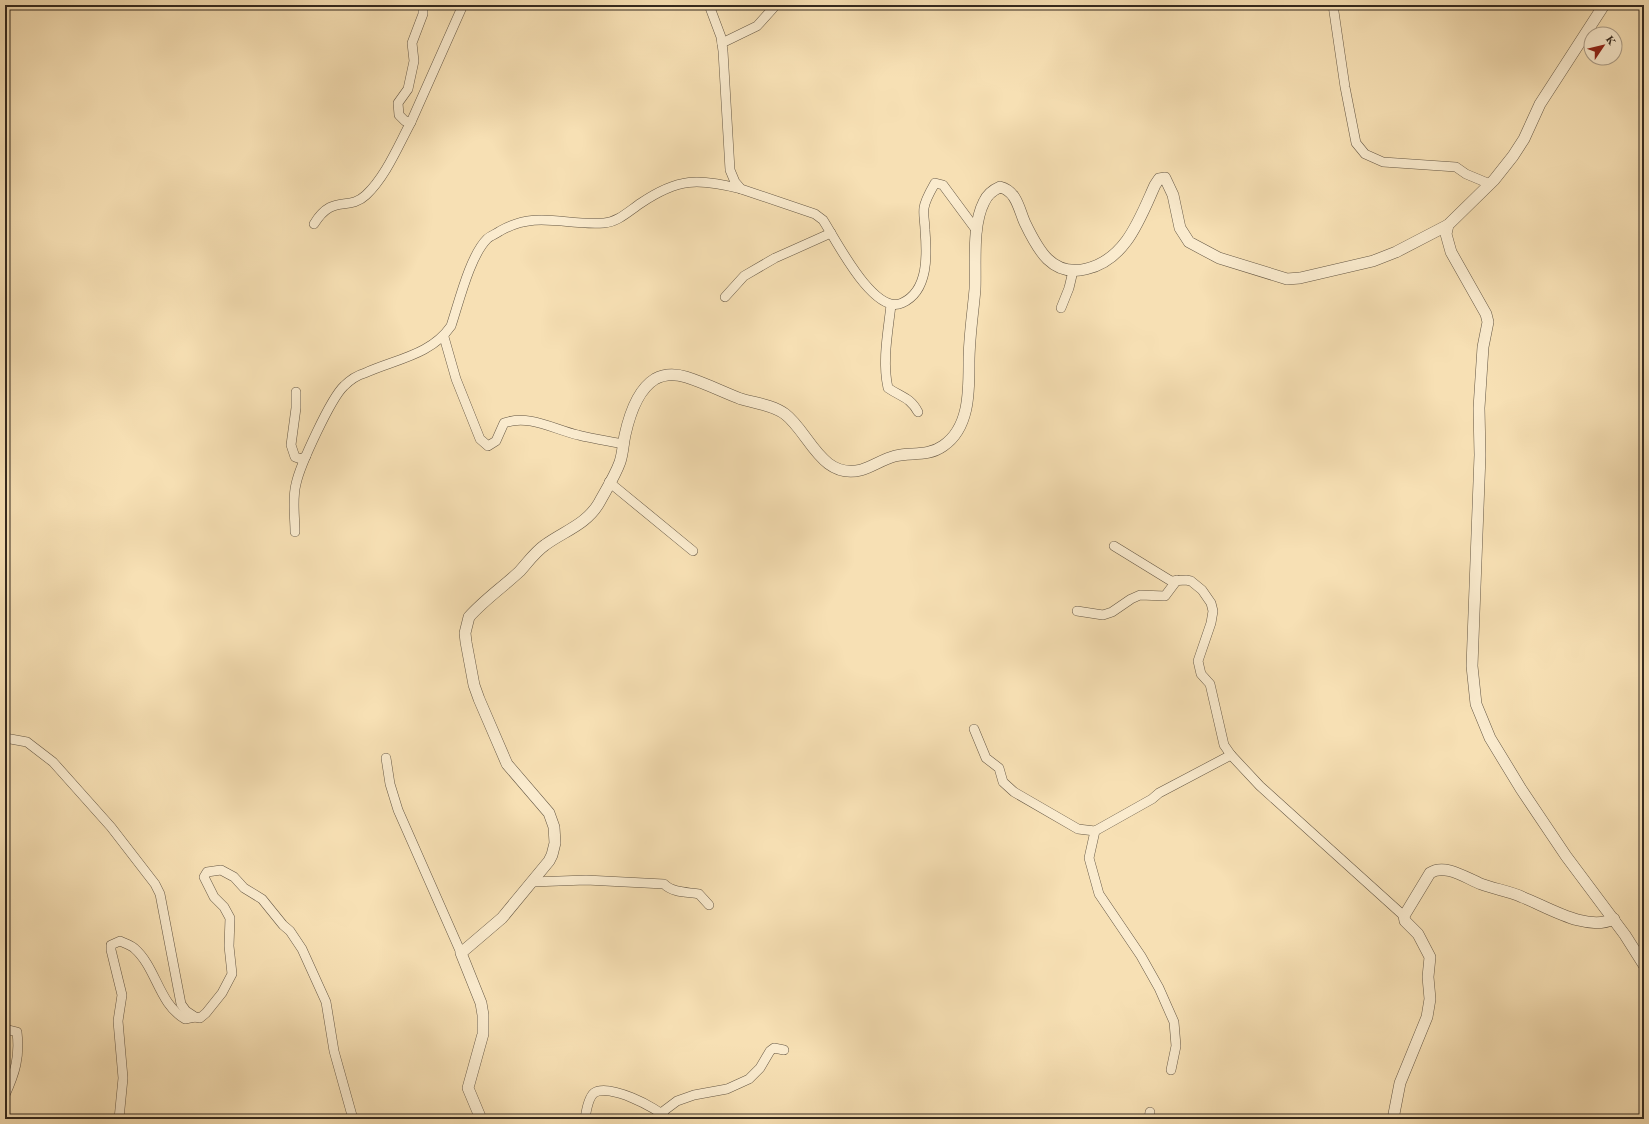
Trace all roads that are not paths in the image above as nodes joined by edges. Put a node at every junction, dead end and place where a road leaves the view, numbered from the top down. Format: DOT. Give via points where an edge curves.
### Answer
graph roads {
  1 [pos="423,5"];
  2 [pos="463,5"];
  3 [pos="709,5"];
  4 [pos="776,5"];
  5 [pos="1333,5"];
  6 [pos="1604,5"];
  7 [pos="722,43"];
  8 [pos="411,122"];
  9 [pos="1490,184"];
  10 [pos="741,189"];
  11 [pos="314,224"];
  12 [pos="1448,225"];
  13 [pos="977,231"];
  14 [pos="832,233"];
  15 [pos="1073,272"];
  16 [pos="725,297"];
  17 [pos="891,305"];
  18 [pos="1061,308"];
  19 [pos="444,336"];
  20 [pos="296,392"];
  21 [pos="918,412"];
  22 [pos="624,444"];
  23 [pos="306,456"];
  24 [pos="609,482"];
  25 [pos="295,532"];
  26 [pos="1114,546"];
  27 [pos="693,551"];
  28 [pos="1177,580"];
  29 [pos="1077,611"];
  30 [pos="974,729"];
  31 [pos="5,738"];
  32 [pos="1231,755"];
  33 [pos="386,758"];
  34 [pos="1094,831"];
  35 [pos="532,882"];
  36 [pos="709,906"];
  37 [pos="1404,916"];
  38 [pos="1614,919"];
  39 [pos="461,954"];
  40 [pos="1644,965"];
  41 [pos="194,1017"];
  42 [pos="5,1029"];
  43 [pos="784,1050"];
  44 [pos="1171,1070"];
  45 [pos="5,1096"];
  46 [pos="664,1116"];
  47 [pos="119,1119"];
  48 [pos="353,1119"];
  49 [pos="481,1119"];
  50 [pos="585,1119"];
  51 [pos="1393,1119"];
  1 -- 8 [label="street" via="423,14 412,43 414,61 408,89 398,103 399,114 405,121"];
  2 -- 8 [label="street"];
  3 -- 7 [label="street"];
  4 -- 7 [label="street" via="757,26"];
  5 -- 9 [label="street" via="1356,143 1364,154 1383,162 1456,167"];
  6 -- 9 [label="street" via="1540,104 1513,156"];
  7 -- 10 [label="street" via="726,72 730,170"];
  8 -- 11 [label="street" via="384,172 365,196 356,201 327,207"];
  9 -- 12 [label="street"];
  10 -- 14 [label="street" via="815,214"];
  10 -- 19 [label="street" via="717,182 693,181 676,184 641,203 617,220 605,223 539,219 514,223 487,238 477,253 451,326"];
  12 -- 15 [label="street" via="1396,252 1368,262 1287,279 1219,258 1189,242 1180,228 1173,195 1165,178 1159,179 1155,185 1136,228 1122,247 1099,265"];
  12 -- 38 [label="street" via="1446,234 1451,252 1488,322 1483,347 1479,408 1480,455 1472,666 1476,704 1490,738 1521,789 1566,856"];
  13 -- 15 [label="street" via="983,203 993,190 1004,188 1018,202 1034,238 1048,260 1059,268"];
  13 -- 17 [label="street" via="943,185 936,183 924,208 927,251 923,280 910,300 899,305"];
  13 -- 22 [label="street" via="966,408 960,426 947,443 938,449 926,454 894,456 861,470 835,467 824,461 799,426 778,409 685,377 670,375 654,380 641,394 632,412"];
  14 -- 16 [label="street" via="806,243 744,276"];
  14 -- 17 [label="street" via="867,289"];
  15 -- 18 [label="street"];
  17 -- 21 [label="street" via="886,357 888,388 906,396 914,403"];
  19 -- 22 [label="street" via="456,379 480,439 488,446 496,441 504,423 514,419 534,421 586,437"];
  19 -- 23 [label="street" via="430,348 363,373 344,386"];
  20 -- 23 [label="street" via="291,445 295,457 300,459"];
  22 -- 24 [label="street" via="620,462"];
  23 -- 25 [label="street" via="296,485"];
  24 -- 27 [label="street"];
  24 -- 35 [label="street" via="600,502 588,516 576,527 546,544 520,571 479,606 469,617 466,626 466,642 474,685 502,754 511,771 539,799 553,821 555,843 552,855"];
  26 -- 28 [label="street" via="1164,578"];
  28 -- 29 [label="street" via="1164,596 1140,596 1102,615"];
  28 -- 32 [label="street" via="1191,581 1202,590 1211,603 1211,623 1198,661 1202,674 1210,684 1224,745"];
  30 -- 34 [label="street" via="986,758 1000,768 1002,782 1014,792 1078,829"];
  31 -- 41 [label="street" via="27,742 52,762 111,827 156,884 181,1004 186,1012"];
  32 -- 34 [label="street"];
  32 -- 37 [label="street" via="1260,786"];
  33 -- 39 [label="street" via="398,810"];
  34 -- 44 [label="street" via="1089,858 1099,894 1141,956 1174,1022 1176,1046"];
  35 -- 36 [label="street" via="586,880 664,884 675,891 699,894"];
  35 -- 39 [label="street" via="502,918"];
  37 -- 38 [label="street" via="1430,873 1440,870 1457,873 1593,924"];
  37 -- 51 [label="street" via="1405,921 1418,934 1430,957 1430,999 1427,1017 1400,1083"];
  38 -- 40 [label="street"];
  39 -- 49 [label="street" via="481,1003 483,1015 483,1034 468,1088"];
  41 -- 47 [label="street" via="185,1019 168,1005 134,948 120,941 111,945 122,995 118,1021 123,1078"];
  41 -- 48 [label="street" via="200,1018 206,1013 222,993 232,974 230,918 204,877 207,872 221,870 262,899 302,948 326,1002 332,1043"];
  42 -- 45 [label="street" via="17,1032 18,1043 16,1070"];
  43 -- 46 [label="street" via="774,1048 770,1051 754,1076 738,1085 677,1101"];
  46 -- 50 [label="street" via="654,1107 638,1100 604,1090 594,1093 590,1098"];
}
